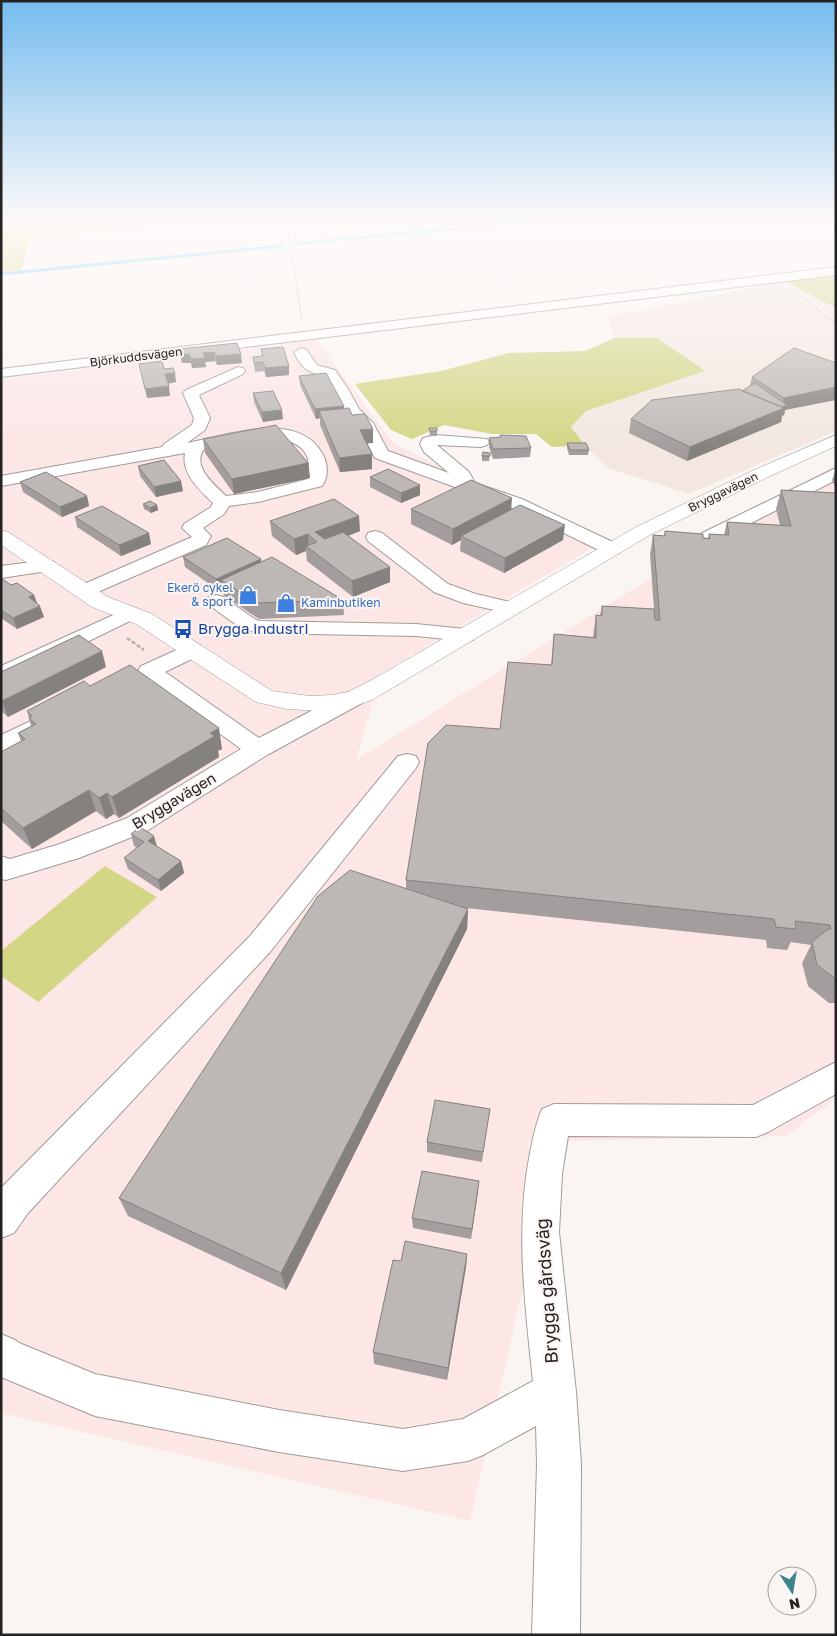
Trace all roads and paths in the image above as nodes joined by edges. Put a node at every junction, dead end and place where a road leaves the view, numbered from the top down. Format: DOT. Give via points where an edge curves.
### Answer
graph roads {
  1 [pos="297,297"];
  2 [pos="638,297"];
  3 [pos="802,297"];
  4 [pos="836,324"];
  5 [pos="303,344"];
  6 [pos="238,371"];
  7 [pos="1,373"];
  8 [pos="836,440"];
  9 [pos="481,442"];
  10 [pos="197,446"];
  11 [pos="166,451"];
  12 [pos="836,473"];
  13 [pos="1,482"];
  14 [pos="468,486"];
  15 [pos="222,502"];
  16 [pos="1,536"];
  17 [pos="709,537"];
  18 [pos="375,538"];
  19 [pos="612,549"];
  20 [pos="46,566"];
  21 [pos="1,572"];
  22 [pos="84,591"];
  23 [pos="216,601"];
  24 [pos="512,608"];
  25 [pos="131,614"];
  26 [pos="465,635"];
  27 [pos="192,650"];
  28 [pos="1,675"];
  29 [pos="354,698"];
  30 [pos="71,710"];
  31 [pos="1,745"];
  32 [pos="258,749"];
  33 [pos="407,762"];
  34 [pos="1,866"];
  35 [pos="836,1077"];
  36 [pos="1,1220"];
  37 [pos="1,1354"];
  38 [pos="555,1392"];
  39 [pos="556,1635"];
  1 -- 5 [label="path"];
  2 -- 5 [label="street, Björkuddsvägen"];
  3 -- 4 [label="path"];
  5 -- 7 [label="street, Björkuddsvägen"];
  5 -- 14 [label="street" via="305,361 314,370 330,373 352,411 365,423 381,454"];
  6 -- 11 [label="street" via="191,393 202,418 199,427"];
  8 -- 19 [label="main road, Bryggavägen" via="760,474"];
  9 -- 14 [label="street" via="436,440 428,444 463,476"];
  10 -- 11 [label="street"];
  10 -- 15 [label="street" via="191,453 190,463"];
  10 -- 15 [label="street" via="284,433 302,438 315,453 320,468 316,482 258,497"];
  11 -- 13 [label="street"];
  12 -- 17 [label="street"];
  14 -- 19 [label="street" via="516,502"];
  15 -- 22 [label="street" via="218,510 191,528 202,536 199,541"];
  16 -- 20 [label="main road, Bryggavägen"];
  18 -- 24 [label="street" via="441,588 470,599"];
  19 -- 24 [label="main road, Bryggavägen"];
  20 -- 21 [label="street"];
  20 -- 22 [label="main road, Bryggavägen"];
  22 -- 25 [label="main road, Bryggavägen" via="100,602"];
  23 -- 26 [label="lane" via="249,625 260,627 416,630"];
  24 -- 26 [label="main road, Bryggavägen"];
  25 -- 27 [label="main road, Bryggavägen"];
  25 -- 28 [label="street"];
  26 -- 29 [label="main road, Bryggavägen"];
  27 -- 29 [label="main road, Bryggavägen" via="265,697 309,704"];
  27 -- 32 [label="street" via="141,675"];
  29 -- 32 [label="street, Bryggavägen"];
  30 -- 31 [label="lane"];
  32 -- 34 [label="street, Bryggavägen" via="136,825 69,851 6,870"];
  33 -- 36 [label="street" via="260,944 15,1200"];
  35 -- 38 [label="street, Brygga gårdsväg" via="756,1121 554,1120 544,1174 540,1232"];
  37 -- 38 [label="street" via="94,1395 278,1431 403,1450 468,1440"];
  38 -- 39 [label="street, Brygga gårdsväg" via="559,1464"];
}
